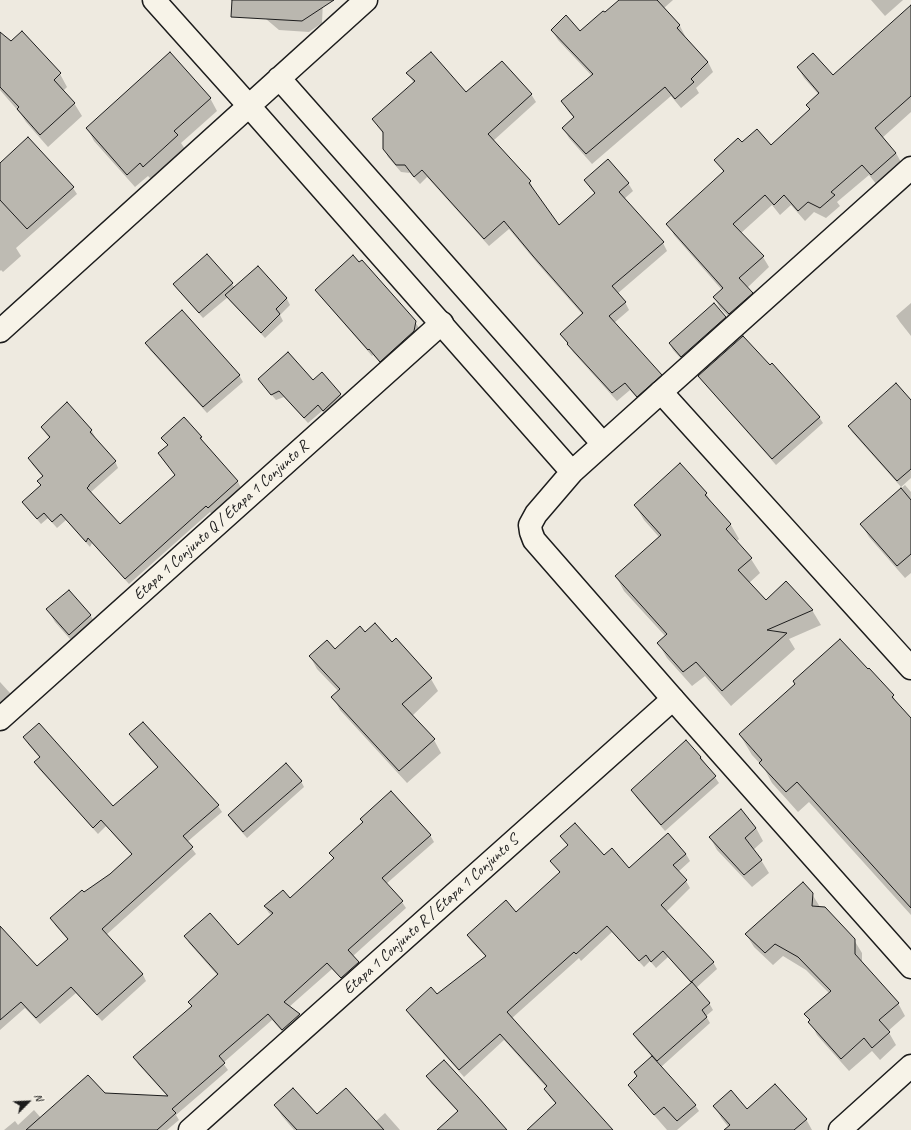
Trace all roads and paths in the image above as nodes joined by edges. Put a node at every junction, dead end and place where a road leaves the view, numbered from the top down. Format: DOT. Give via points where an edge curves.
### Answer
graph roads {
  1 [pos="154,0"];
  2 [pos="366,0"];
  3 [pos="279,78"];
  4 [pos="249,106"];
  5 [pos="911,168"];
  6 [pos="442,323"];
  7 [pos="0,331"];
  8 [pos="661,392"];
  9 [pos="603,444"];
  10 [pos="572,472"];
  11 [pos="911,668"];
  12 [pos="673,699"];
  13 [pos="0,719"];
  14 [pos="911,967"];
  15 [pos="911,1066"];
  16 [pos="190,1130"];
  17 [pos="840,1130"];
  1 -- 4 [label="street"];
  2 -- 3 [label="street"];
  3 -- 4 [label="street"];
  3 -- 9 [label="street"];
  4 -- 6 [label="street"];
  4 -- 7 [label="street"];
  5 -- 8 [label="street"];
  6 -- 10 [label="street"];
  6 -- 13 [label="street, Etapa 1 Conjunto Q / Etapa 1 Conjunto R"];
  8 -- 9 [label="street"];
  8 -- 11 [label="street"];
  9 -- 10 [label="street"];
  10 -- 12 [label="street" via="532,519 530,525 534,540"];
  12 -- 14 [label="street"];
  12 -- 16 [label="street, Etapa 1 Conjunto R / Etapa 1 Conjunto S"];
  15 -- 17 [label="street"];
}
